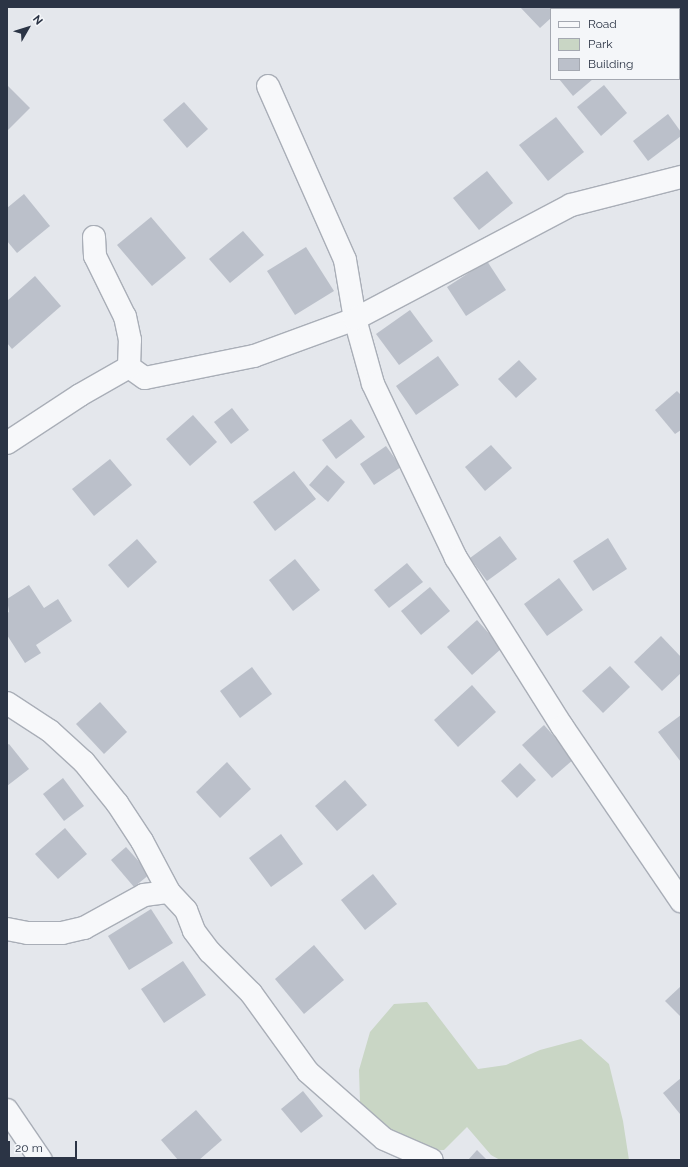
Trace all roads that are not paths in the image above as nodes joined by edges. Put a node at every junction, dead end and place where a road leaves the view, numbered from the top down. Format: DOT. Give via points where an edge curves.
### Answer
graph roads {
  1 [pos="268,86"];
  2 [pos="681,177"];
  3 [pos="94,237"];
  4 [pos="355,319"];
  5 [pos="129,367"];
  6 [pos="7,443"];
  7 [pos="7,703"];
  8 [pos="169,892"];
  9 [pos="681,901"];
  10 [pos="7,929"];
  11 [pos="7,1110"];
  12 [pos="41,1160"];
  13 [pos="432,1160"];
  1 -- 4 [label="street" via="345,260"];
  2 -- 4 [label="street" via="571,205"];
  3 -- 5 [label="street" via="95,256 124,317 130,340"];
  4 -- 5 [label="street" via="246,357 145,378"];
  4 -- 9 [label="street" via="374,384 456,558 562,726"];
  5 -- 6 [label="street" via="80,395"];
  7 -- 8 [label="street" via="50,731 84,762 142,841"];
  8 -- 10 [label="street" via="144,895 84,928 62,933 28,933"];
  8 -- 13 [label="street" via="186,910 194,931 210,952 251,993 308,1072 384,1139"];
  11 -- 12 [label="street"];
}
